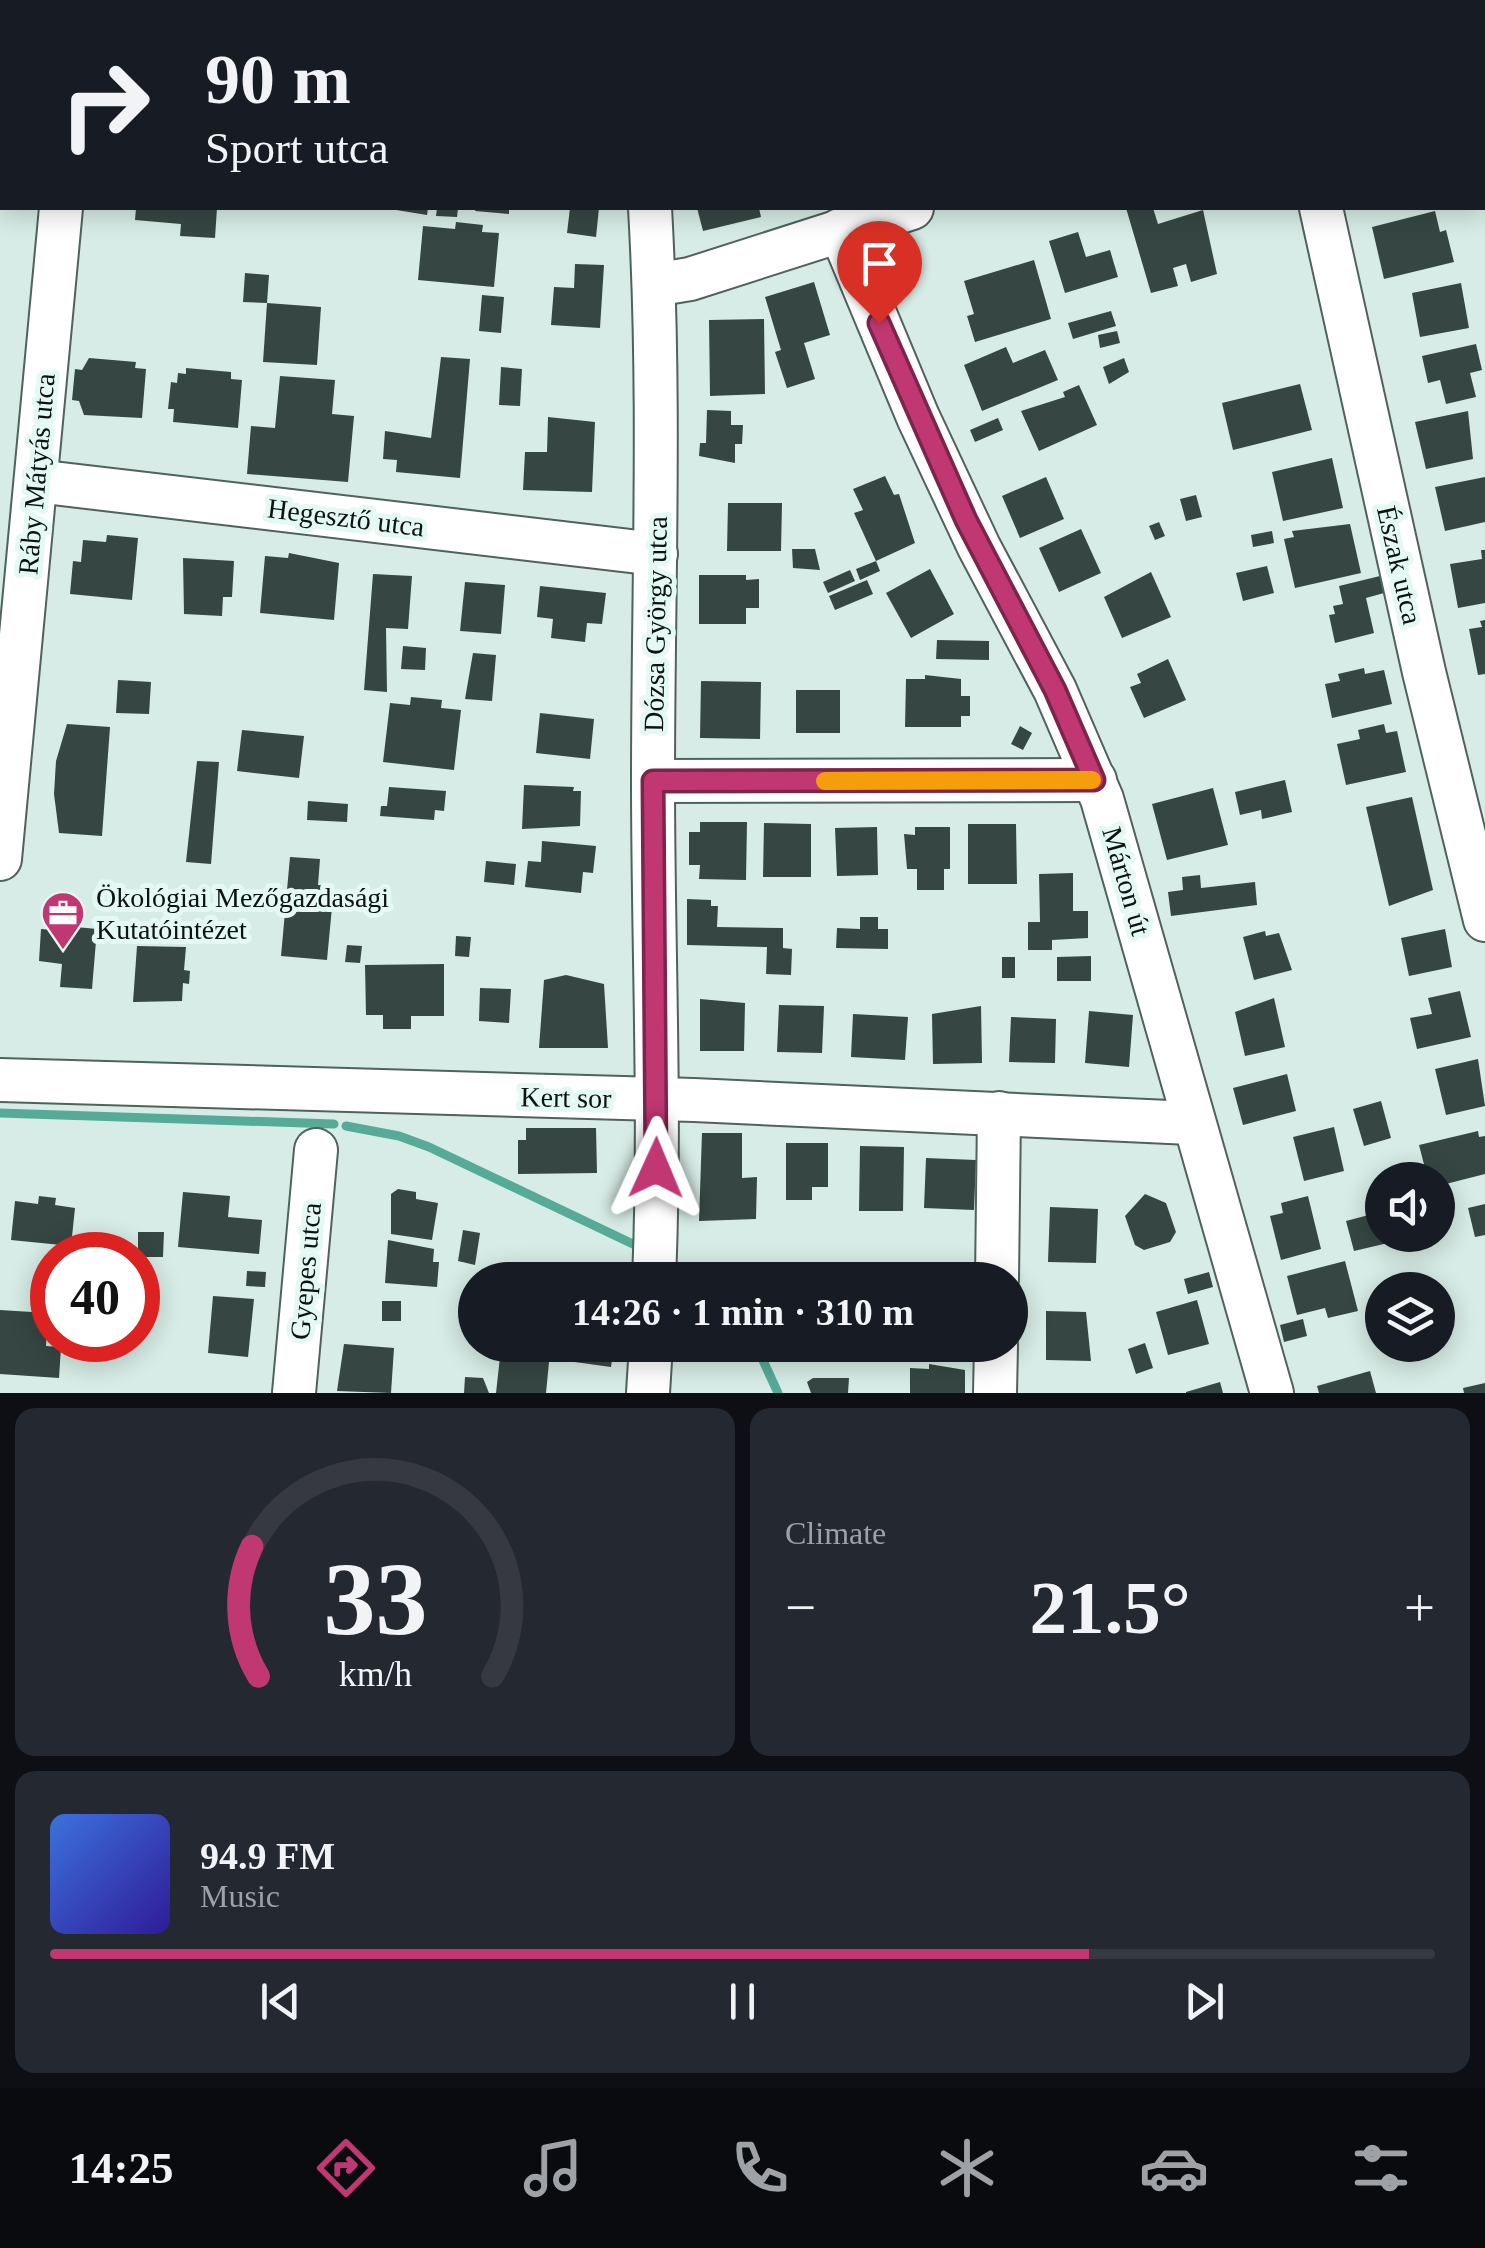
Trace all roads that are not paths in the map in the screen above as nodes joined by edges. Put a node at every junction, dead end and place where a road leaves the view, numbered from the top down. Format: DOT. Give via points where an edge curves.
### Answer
graph roads {
  1 [pos="61,210"];
  2 [pos="650,210"];
  3 [pos="905,210"];
  4 [pos="1321,210"];
  5 [pos="840,230"];
  6 [pos="654,285"];
  7 [pos="36,481"];
  8 [pos="656,554"];
  9 [pos="1094,780"];
  10 [pos="653,781"];
  11 [pos="0,859"];
  12 [pos="1485,920"];
  13 [pos="0,1080"];
  14 [pos="658,1099"];
  15 [pos="999,1112"];
  16 [pos="1192,1123"];
  17 [pos="316,1150"];
  18 [pos="654,1262"];
  19 [pos="997,1262"];
  20 [pos="649,1362"];
  21 [pos="996,1362"];
  22 [pos="294,1393"];
  23 [pos="648,1393"];
  24 [pos="995,1393"];
  25 [pos="1272,1393"];
  1 -- 7 [label="street, Ráby Mátyás utca"];
  2 -- 6 [label="street, Dózsa György utca"];
  3 -- 5 [label="street"];
  4 -- 12 [label="street, Észak utca"];
  5 -- 6 [label="street"];
  5 -- 9 [label="street, Márton út" via="918,417"];
  6 -- 8 [label="street, Dózsa György utca"];
  7 -- 8 [label="street, Hegesztő utca"];
  7 -- 11 [label="street, Ráby Mátyás utca"];
  8 -- 10 [label="street, Dózsa György utca"];
  9 -- 10 [label="street"];
  9 -- 16 [label="street, Márton út" via="1127,876"];
  10 -- 14 [label="street, Dózsa György utca"];
  13 -- 14 [label="street, Kert sor"];
  14 -- 15 [label="street, Kert sor"];
  14 -- 18 [label="street, Dózsa György utca"];
  15 -- 16 [label="street, Kert sor"];
  15 -- 19 [label="street"];
  16 -- 25 [label="street, Márton út"];
  17 -- 22 [label="street, Gyepes utca"];
  20 -- 23 [label="street"];
  21 -- 24 [label="street"];
}
